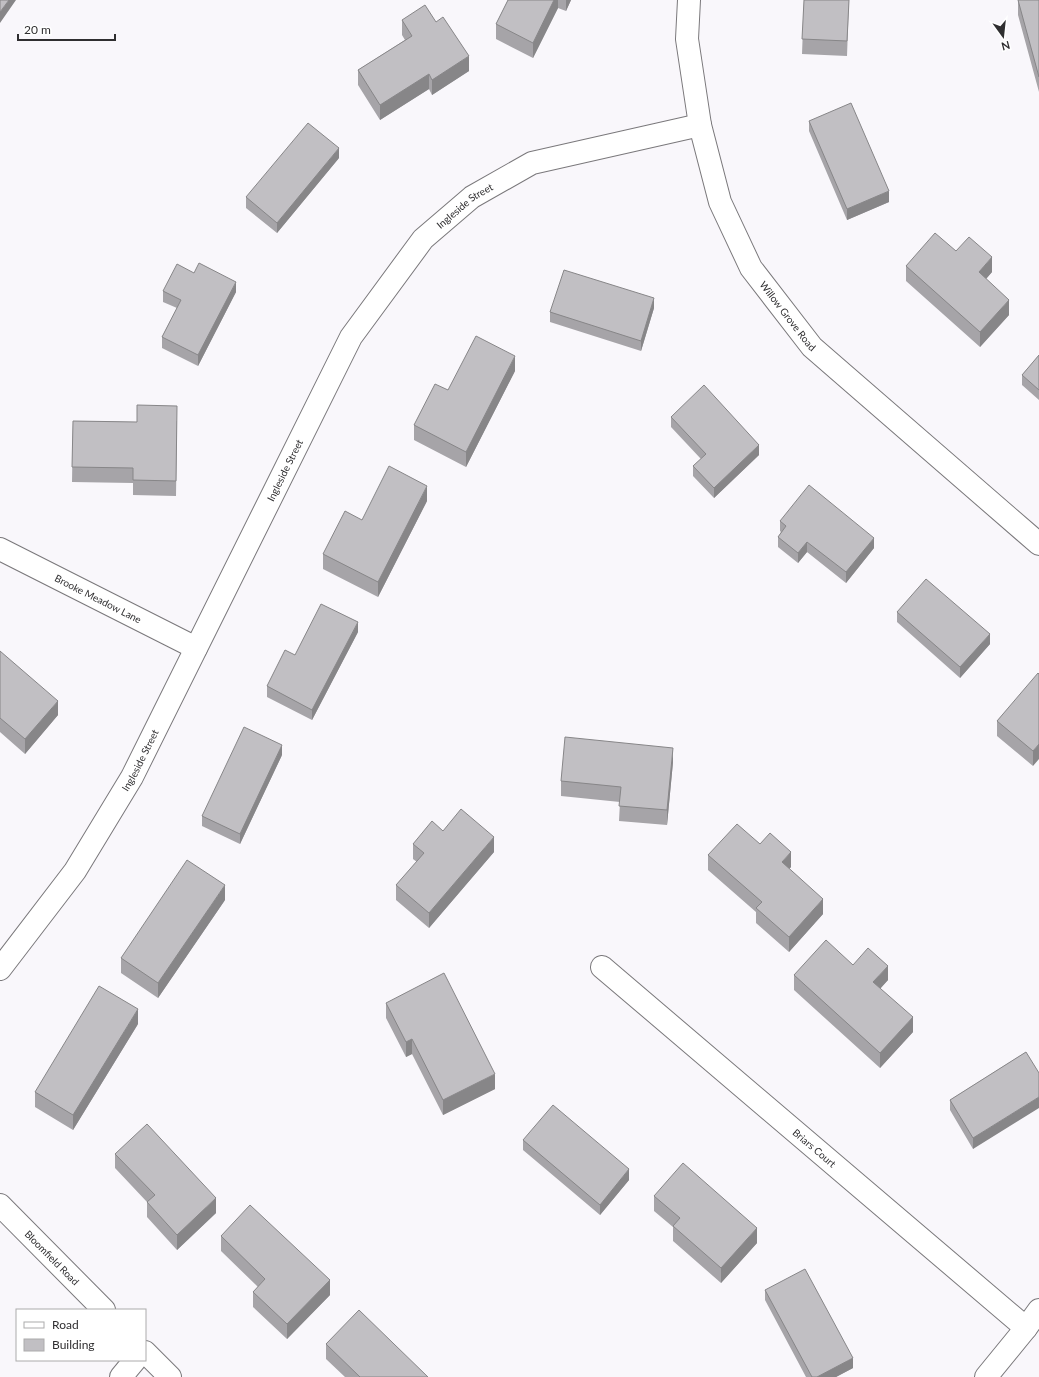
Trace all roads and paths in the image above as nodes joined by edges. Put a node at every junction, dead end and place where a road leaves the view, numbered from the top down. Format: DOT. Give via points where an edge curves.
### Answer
graph roads {
  1 [pos="689,0"];
  2 [pos="700,125"];
  3 [pos="1039,544"];
  4 [pos="0,549"];
  5 [pos="196,648"];
  6 [pos="602,967"];
  7 [pos="0,969"];
  8 [pos="0,1205"];
  9 [pos="103,1309"];
  10 [pos="1039,1310"];
  11 [pos="1026,1328"];
  12 [pos="146,1353"];
  13 [pos="135,1361"];
  14 [pos="121,1377"];
  15 [pos="170,1377"];
  16 [pos="986,1377"];
  1 -- 2 [label="street, Willow Grove Road" via="687,39"];
  2 -- 3 [label="street, Willow Grove Road" via="720,202 751,268 812,347"];
  2 -- 5 [label="street, Ingleside Street" via="532,163 472,197 423,239 351,337"];
  4 -- 5 [label="street, Brooke Meadow Lane"];
  5 -- 7 [label="street, Ingleside Street" via="132,777 75,871"];
  6 -- 11 [label="street, Briars Court"];
  8 -- 9 [label="street, Bloomfield Road"];
  10 -- 11 [label="street"];
  11 -- 16 [label="street"];
  12 -- 15 [label="street"];
  13 -- 14 [label="street"];
}
